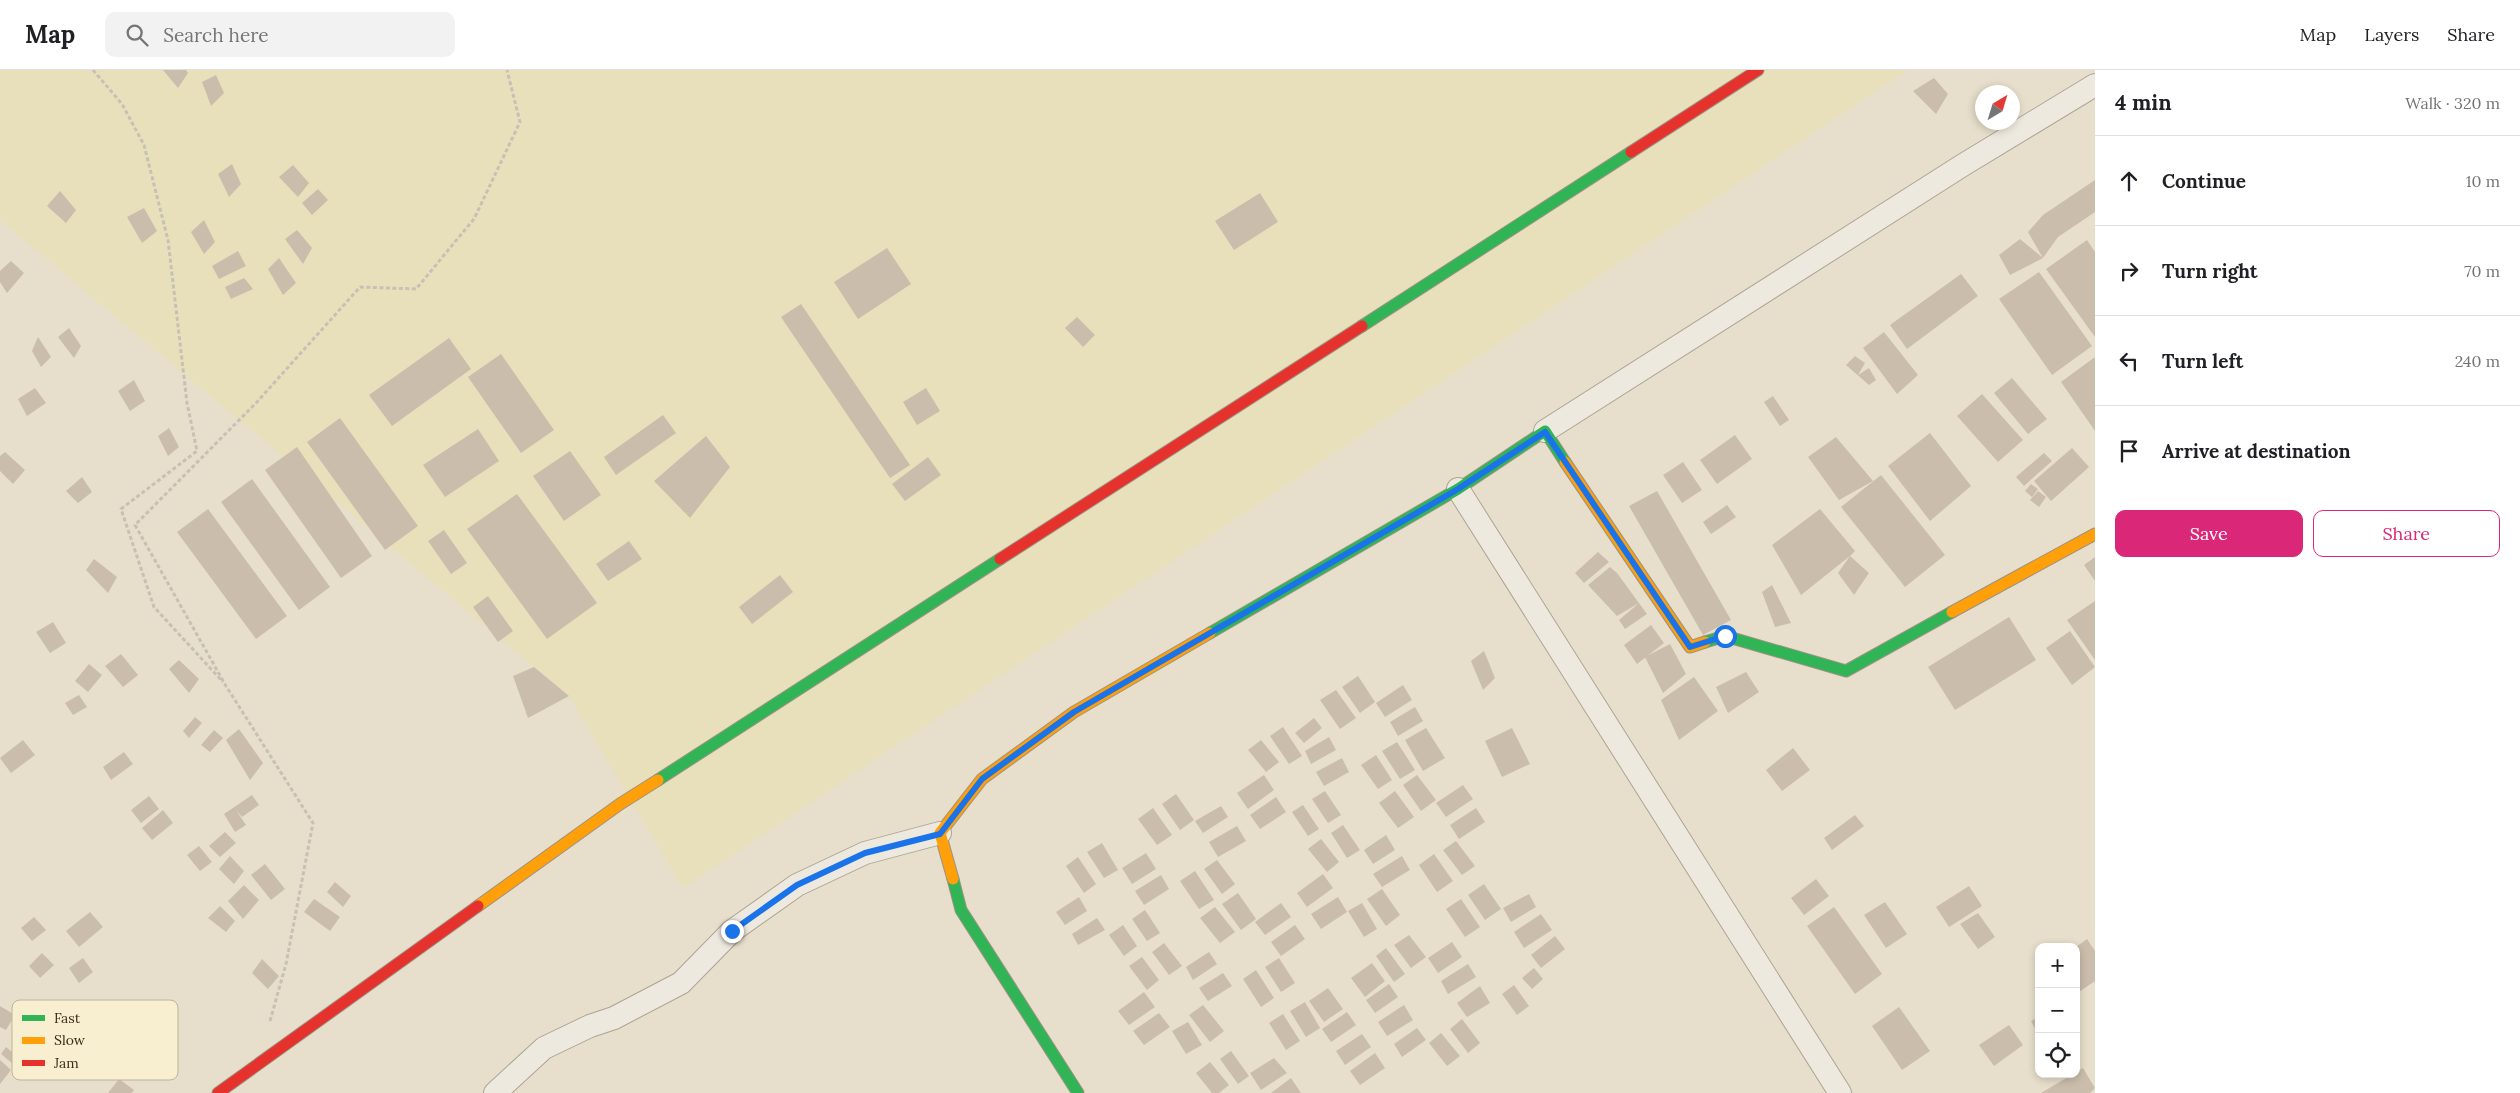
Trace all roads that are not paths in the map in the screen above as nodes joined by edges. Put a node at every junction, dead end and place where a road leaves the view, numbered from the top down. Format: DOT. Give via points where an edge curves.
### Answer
graph roads {
  1 [pos="1758,70"];
  2 [pos="2095,85"];
  3 [pos="1545,432"];
  4 [pos="1458,489"];
  5 [pos="2095,534"];
  6 [pos="940,834"];
  7 [pos="218,1093"];
  8 [pos="495,1093"];
  9 [pos="1078,1093"];
  10 [pos="1840,1093"];
  1 -- 7 [label="street" via="620,804"];
  2 -- 3 [label="street" via="1963,165"];
  3 -- 4 [label="street"];
  3 -- 5 [label="street" via="1690,647 1725,636 1846,671"];
  4 -- 6 [label="street" via="1074,712 982,779"];
  4 -- 10 [label="street"];
  6 -- 8 [label="street" via="865,853 797,885 732,931 681,983 614,1018 544,1048"];
  6 -- 9 [label="street" via="961,910"];
}
